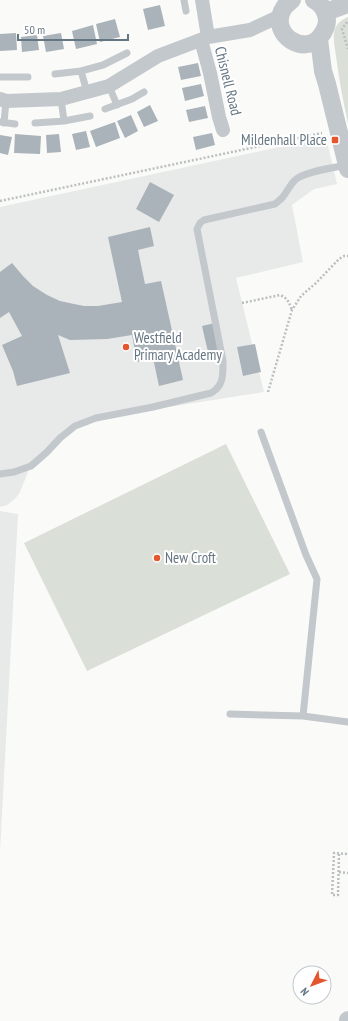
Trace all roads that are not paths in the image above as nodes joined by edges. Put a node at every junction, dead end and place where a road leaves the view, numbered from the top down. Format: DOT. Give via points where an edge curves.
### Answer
graph roads {
  1 [pos="184,0"];
  2 [pos="202,0"];
  3 [pos="292,0"];
  4 [pos="348,4"];
  5 [pos="320,6"];
  6 [pos="186,12"];
  7 [pos="280,16"];
  8 [pos="250,30"];
  9 [pos="284,34"];
  10 [pos="204,39"];
  11 [pos="312,42"];
  12 [pos="127,53"];
  13 [pos="81,71"];
  14 [pos="55,74"];
  15 [pos="0,77"];
  16 [pos="28,77"];
  17 [pos="109,86"];
  18 [pos="86,92"];
  19 [pos="144,92"];
  20 [pos="61,99"];
  21 [pos="3,100"];
  22 [pos="117,105"];
  23 [pos="105,109"];
  24 [pos="90,116"];
  25 [pos="64,121"];
  26 [pos="2,123"];
  27 [pos="35,123"];
  28 [pos="15,124"];
  29 [pos="223,130"];
  30 [pos="348,167"];
  31 [pos="261,432"];
  32 [pos="0,474"];
  33 [pos="230,714"];
  34 [pos="303,716"];
  35 [pos="348,722"];
  1 -- 6 [label="lane"];
  2 -- 10 [label="street, Chisnell Road"];
  3 -- 7 [label="street"];
  4 -- 5 [label="street"];
  5 -- 11 [label="street" via="327,22 325,31"];
  7 -- 8 [label="street"];
  7 -- 9 [label="street" via="280,26"];
  8 -- 9 [label="street"];
  8 -- 10 [label="street"];
  9 -- 11 [label="street" via="293,42"];
  10 -- 17 [label="street" via="158,56"];
  10 -- 29 [label="street, Chisnell Road"];
  11 -- 30 [label="street" via="328,84"];
  12 -- 13 [label="lane" via="103,65"];
  13 -- 14 [label="lane"];
  13 -- 18 [label="lane"];
  15 -- 16 [label="lane"];
  17 -- 18 [label="street"];
  17 -- 22 [label="lane"];
  18 -- 20 [label="street"];
  19 -- 22 [label="lane"];
  20 -- 21 [label="street"];
  20 -- 25 [label="lane"];
  21 -- 26 [label="lane"];
  22 -- 23 [label="lane"];
  24 -- 25 [label="lane"];
  25 -- 27 [label="lane"];
  26 -- 28 [label="lane"];
  30 -- 32 [label="lane" via="318,171 297,178 275,204 200,223 198,229 223,361 223,376 217,390 166,404 96,418 75,426 31,466"];
  31 -- 34 [label="lane" via="317,579"];
  33 -- 34 [label="lane"];
  34 -- 35 [label="lane"];
}
